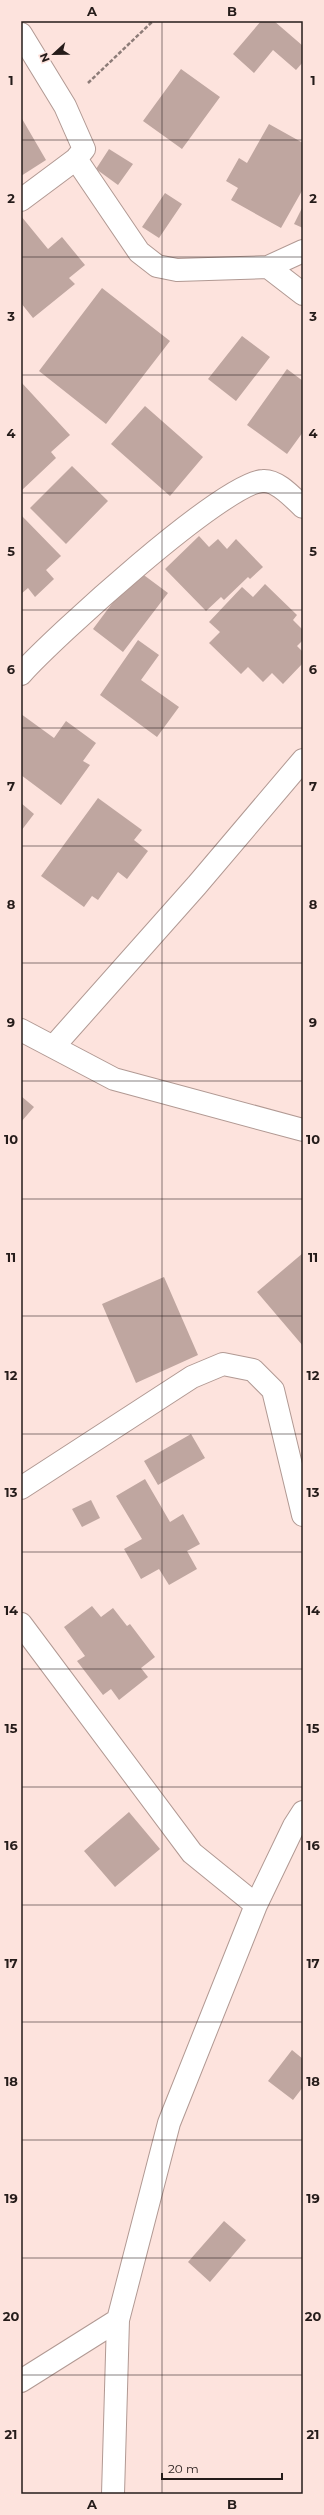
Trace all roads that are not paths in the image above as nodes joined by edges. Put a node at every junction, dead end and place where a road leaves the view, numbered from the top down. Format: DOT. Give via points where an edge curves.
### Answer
graph roads {
  1 [pos="21,34"];
  2 [pos="76,159"];
  3 [pos="21,200"];
  4 [pos="303,251"];
  5 [pos="268,267"];
  6 [pos="303,294"];
  7 [pos="303,507"];
  8 [pos="21,674"];
  9 [pos="303,760"];
  10 [pos="21,1030"];
  11 [pos="54,1046"];
  12 [pos="303,1130"];
  13 [pos="21,1488"];
  14 [pos="303,1514"];
  15 [pos="21,1624"];
  16 [pos="303,1812"];
  17 [pos="256,1905"];
  18 [pos="118,2320"];
  19 [pos="21,2381"];
  20 [pos="113,2494"];
  1 -- 2 [label="street" via="65,106 84,149"];
  2 -- 3 [label="street"];
  2 -- 5 [label="street" via="139,252 157,266 177,270"];
  4 -- 5 [label="street"];
  5 -- 6 [label="street"];
  7 -- 8 [label="street" via="277,485 263,480 236,491 157,548"];
  9 -- 11 [label="street" via="197,885"];
  10 -- 11 [label="street"];
  11 -- 12 [label="street" via="114,1079"];
  13 -- 14 [label="street" via="192,1377 223,1364 253,1370 273,1390"];
  15 -- 17 [label="street" via="192,1853"];
  16 -- 17 [label="street"];
  17 -- 18 [label="street" via="169,2123"];
  18 -- 19 [label="street"];
  18 -- 20 [label="street"];
}
